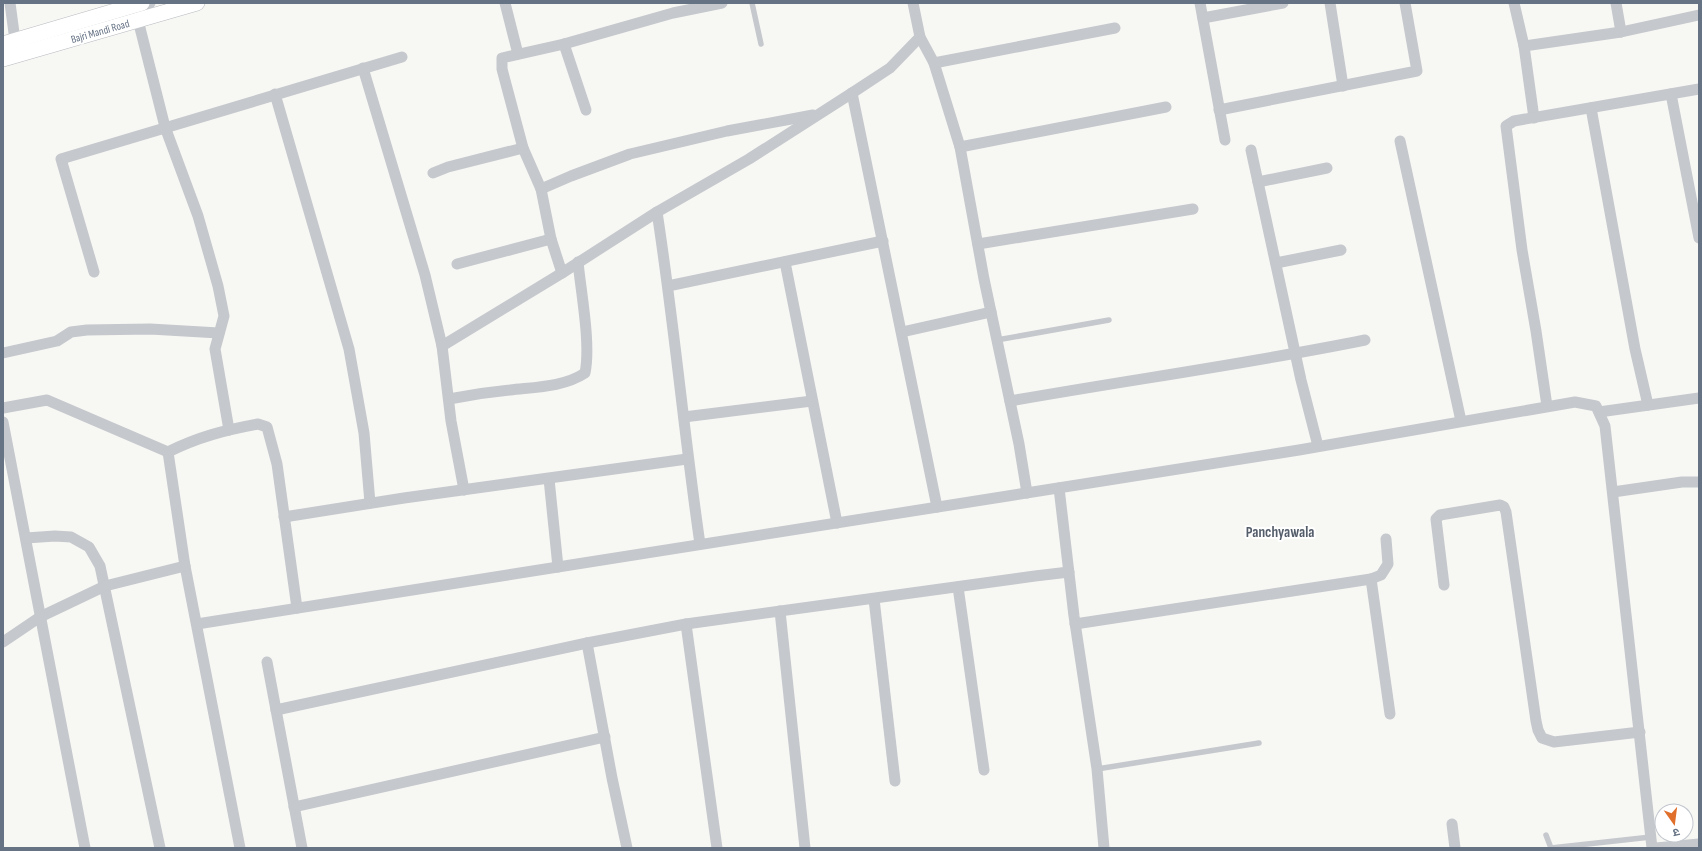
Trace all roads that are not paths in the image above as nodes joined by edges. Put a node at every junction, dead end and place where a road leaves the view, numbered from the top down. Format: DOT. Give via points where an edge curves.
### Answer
graph roads {
  1 [pos="10,3"];
  2 [pos="142,3"];
  3 [pos="150,3"];
  4 [pos="197,3"];
  5 [pos="505,3"];
  6 [pos="722,3"];
  7 [pos="752,3"];
  8 [pos="913,3"];
  9 [pos="1200,3"];
  10 [pos="1283,3"];
  11 [pos="1330,3"];
  12 [pos="1405,3"];
  13 [pos="1514,3"];
  14 [pos="1616,3"];
  15 [pos="672,8"];
  16 [pos="1699,15"];
  17 [pos="1203,18"];
  18 [pos="138,20"];
  19 [pos="1115,28"];
  20 [pos="1621,32"];
  21 [pos="920,37"];
  22 [pos="564,44"];
  23 [pos="761,44"];
  24 [pos="1524,46"];
  25 [pos="12,47"];
  26 [pos="518,54"];
  27 [pos="402,57"];
  28 [pos="3,59"];
  29 [pos="934,63"];
  30 [pos="363,68"];
  31 [pos="1343,86"];
  32 [pos="1699,89"];
  33 [pos="852,93"];
  34 [pos="275,94"];
  35 [pos="1671,94"];
  36 [pos="1166,107"];
  37 [pos="1591,108"];
  38 [pos="586,110"];
  39 [pos="1219,110"];
  40 [pos="820,114"];
  41 [pos="1534,118"];
  42 [pos="165,127"];
  43 [pos="1225,140"];
  44 [pos="1400,141"];
  45 [pos="960,147"];
  46 [pos="523,148"];
  47 [pos="1251,150"];
  48 [pos="1327,168"];
  49 [pos="434,173"];
  50 [pos="1258,182"];
  51 [pos="541,189"];
  52 [pos="1193,208"];
  53 [pos="657,212"];
  54 [pos="1699,238"];
  55 [pos="551,239"];
  56 [pos="883,241"];
  57 [pos="978,244"];
  58 [pos="1342,250"];
  59 [pos="578,262"];
  60 [pos="785,262"];
  61 [pos="1276,263"];
  62 [pos="457,264"];
  63 [pos="94,272"];
  64 [pos="562,273"];
  65 [pos="668,286"];
  66 [pos="991,312"];
  67 [pos="1109,320"];
  68 [pos="902,332"];
  69 [pos="220,333"];
  70 [pos="997,340"];
  71 [pos="1365,340"];
  72 [pos="442,346"];
  73 [pos="3,353"];
  74 [pos="1296,354"];
  75 [pos="1699,398"];
  76 [pos="449,399"];
  77 [pos="812,401"];
  78 [pos="1010,401"];
  79 [pos="1648,405"];
  80 [pos="1547,406"];
  81 [pos="3,408"];
  82 [pos="1599,412"];
  83 [pos="684,417"];
  84 [pos="1462,421"];
  85 [pos="3,422"];
  86 [pos="229,430"];
  87 [pos="1318,446"];
  88 [pos="168,452"];
  89 [pos="687,460"];
  90 [pos="549,479"];
  91 [pos="1699,482"];
  92 [pos="1059,488"];
  93 [pos="464,490"];
  94 [pos="1612,492"];
  95 [pos="1027,493"];
  96 [pos="370,503"];
  97 [pos="937,507"];
  98 [pos="284,516"];
  99 [pos="837,523"];
  100 [pos="26,538"];
  101 [pos="1386,538"];
  102 [pos="700,544"];
  103 [pos="185,566"];
  104 [pos="558,567"];
  105 [pos="1069,572"];
  106 [pos="1371,579"];
  107 [pos="1444,585"];
  108 [pos="105,586"];
  109 [pos="958,587"];
  110 [pos="874,599"];
  111 [pos="297,608"];
  112 [pos="780,611"];
  113 [pos="40,617"];
  114 [pos="197,624"];
  115 [pos="686,624"];
  116 [pos="1075,624"];
  117 [pos="3,642"];
  118 [pos="587,643"];
  119 [pos="267,662"];
  120 [pos="276,710"];
  121 [pos="1390,714"];
  122 [pos="1640,732"];
  123 [pos="605,737"];
  124 [pos="1259,743"];
  125 [pos="984,770"];
  126 [pos="1097,770"];
  127 [pos="895,781"];
  128 [pos="294,807"];
  129 [pos="1452,824"];
  130 [pos="1546,835"];
  131 [pos="1652,842"];
  132 [pos="1699,844"];
  133 [pos="85,848"];
  134 [pos="160,848"];
  135 [pos="240,848"];
  136 [pos="302,848"];
  137 [pos="627,848"];
  138 [pos="717,848"];
  139 [pos="805,848"];
  140 [pos="1104,848"];
  141 [pos="1455,848"];
  142 [pos="1551,848"];
  143 [pos="1656,848"];
  1 -- 25 [label="street"];
  2 -- 25 [label="street"];
  3 -- 18 [label="street"];
  4 -- 18 [label="street, Bajri Mandi Road"];
  5 -- 26 [label="street"];
  6 -- 15 [label="street"];
  7 -- 23 [label="lane"];
  8 -- 21 [label="street"];
  9 -- 17 [label="street"];
  10 -- 17 [label="street"];
  11 -- 31 [label="street"];
  12 -- 31 [label="street" via="1417,71"];
  13 -- 24 [label="street"];
  14 -- 20 [label="street"];
  15 -- 22 [label="street"];
  16 -- 20 [label="street"];
  17 -- 39 [label="street"];
  18 -- 25 [label="street, Bajri Mandi Road"];
  18 -- 42 [label="street"];
  19 -- 29 [label="street"];
  20 -- 24 [label="street"];
  21 -- 29 [label="street"];
  21 -- 33 [label="street" via="890,68"];
  22 -- 26 [label="street"];
  22 -- 38 [label="street"];
  24 -- 41 [label="street"];
  25 -- 28 [label="street, Bajri Mandi Road"];
  26 -- 46 [label="street" via="502,58 502,69"];
  27 -- 30 [label="street"];
  29 -- 45 [label="street"];
  30 -- 34 [label="street"];
  30 -- 72 [label="street" via="425,275"];
  31 -- 39 [label="street"];
  32 -- 35 [label="street"];
  33 -- 40 [label="street"];
  33 -- 56 [label="street"];
  34 -- 42 [label="street"];
  34 -- 96 [label="street" via="349,349 364,433"];
  35 -- 37 [label="street"];
  35 -- 54 [label="street"];
  36 -- 45 [label="street"];
  37 -- 41 [label="street"];
  37 -- 79 [label="street"];
  39 -- 43 [label="street"];
  40 -- 51 [label="street" via="727,131 630,154"];
  40 -- 53 [label="street"];
  41 -- 80 [label="street" via="1514,121 1506,126 1522,250"];
  42 -- 63 [label="street" via="61,160"];
  42 -- 69 [label="street" via="198,216 218,286 224,316"];
  44 -- 84 [label="street"];
  45 -- 57 [label="street"];
  46 -- 49 [label="street"];
  46 -- 51 [label="street"];
  47 -- 50 [label="street"];
  48 -- 50 [label="street"];
  50 -- 61 [label="street"];
  51 -- 55 [label="street"];
  52 -- 57 [label="street"];
  53 -- 59 [label="street"];
  53 -- 65 [label="street"];
  55 -- 62 [label="street"];
  55 -- 64 [label="street"];
  56 -- 60 [label="street"];
  56 -- 68 [label="street"];
  57 -- 66 [label="street"];
  58 -- 61 [label="street"];
  59 -- 64 [label="street"];
  59 -- 76 [label="street" via="586,336 585,373 575,379 556,384"];
  60 -- 65 [label="street"];
  60 -- 77 [label="street"];
  61 -- 74 [label="street"];
  64 -- 72 [label="street"];
  65 -- 83 [label="street"];
  66 -- 68 [label="street"];
  66 -- 70 [label="street"];
  67 -- 70 [label="lane"];
  68 -- 97 [label="street"];
  69 -- 73 [label="street" via="150,329 87,330 71,332 57,341"];
  69 -- 86 [label="street" via="215,349"];
  70 -- 78 [label="street"];
  71 -- 74 [label="street"];
  72 -- 76 [label="street"];
  74 -- 78 [label="street"];
  74 -- 87 [label="street"];
  75 -- 79 [label="street"];
  76 -- 93 [label="street"];
  77 -- 83 [label="street"];
  77 -- 99 [label="street"];
  78 -- 95 [label="street"];
  79 -- 82 [label="street"];
  80 -- 82 [label="street" via="1574,402 1596,406"];
  80 -- 84 [label="street"];
  81 -- 88 [label="street" via="47,400"];
  82 -- 94 [label="street" via="1605,426"];
  83 -- 89 [label="street"];
  84 -- 87 [label="street"];
  85 -- 100 [label="street"];
  86 -- 88 [label="street" via="190,441"];
  86 -- 98 [label="street" via="258,424 267,427 277,464"];
  87 -- 92 [label="street"];
  88 -- 103 [label="street"];
  89 -- 90 [label="street"];
  89 -- 102 [label="street"];
  90 -- 93 [label="street"];
  90 -- 104 [label="street"];
  91 -- 94 [label="street"];
  92 -- 95 [label="street"];
  92 -- 105 [label="street"];
  93 -- 96 [label="street"];
  94 -- 122 [label="street"];
  95 -- 97 [label="street"];
  96 -- 98 [label="street"];
  97 -- 99 [label="street"];
  98 -- 111 [label="street"];
  99 -- 102 [label="street"];
  100 -- 108 [label="street" via="71,537 89,547 100,566"];
  100 -- 113 [label="street"];
  101 -- 106 [label="street" via="1388,564 1381,575"];
  102 -- 104 [label="street"];
  103 -- 108 [label="street"];
  103 -- 114 [label="street"];
  104 -- 111 [label="street"];
  105 -- 109 [label="street"];
  105 -- 116 [label="street"];
  106 -- 116 [label="street"];
  106 -- 121 [label="street"];
  107 -- 122 [label="street" via="1436,519 1440,515 1500,505 1504,507 1536,721 1542,738 1554,742"];
  108 -- 113 [label="street"];
  108 -- 134 [label="street"];
  109 -- 110 [label="street"];
  109 -- 125 [label="street"];
  110 -- 112 [label="street"];
  110 -- 127 [label="street"];
  111 -- 114 [label="street"];
  112 -- 115 [label="street"];
  112 -- 139 [label="street"];
  113 -- 117 [label="street"];
  113 -- 133 [label="street"];
  114 -- 135 [label="street"];
  115 -- 118 [label="street"];
  115 -- 138 [label="street"];
  116 -- 126 [label="street"];
  118 -- 120 [label="street"];
  118 -- 123 [label="street"];
  119 -- 120 [label="street"];
  120 -- 128 [label="street"];
  122 -- 131 [label="street"];
  123 -- 128 [label="street"];
  123 -- 137 [label="street"];
  124 -- 126 [label="lane"];
  126 -- 140 [label="street"];
  128 -- 136 [label="street"];
  129 -- 141 [label="street"];
  130 -- 142 [label="lane"];
  131 -- 142 [label="lane"];
  132 -- 143 [label="street"];
}
